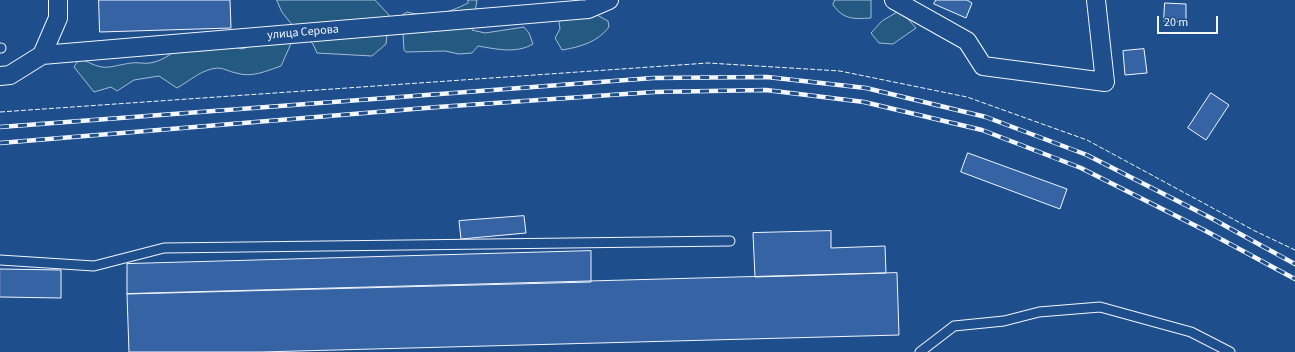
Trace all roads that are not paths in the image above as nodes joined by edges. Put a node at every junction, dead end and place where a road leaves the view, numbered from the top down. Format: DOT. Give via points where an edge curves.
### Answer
graph roads {
  1 [pos="58,0"];
  2 [pos="609,0"];
  3 [pos="894,0"];
  4 [pos="1096,0"];
  5 [pos="42,54"];
  6 [pos="0,76"];
  7 [pos="730,241"];
  8 [pos="0,260"];
  9 [pos="920,352"];
  10 [pos="1230,352"];
  1 -- 5 [label="street" via="58,18"];
  2 -- 5 [label="street, улица Серова" via="588,9"];
  3 -- 4 [label="street" via="967,41 983,66 1105,82"];
  5 -- 6 [label="street, улица Серова" via="10,75"];
  7 -- 8 [label="lane" via="164,248 94,266"];
  9 -- 10 [label="lane" via="954,326 1004,321 1039,312 1100,308 1191,332"];
}
